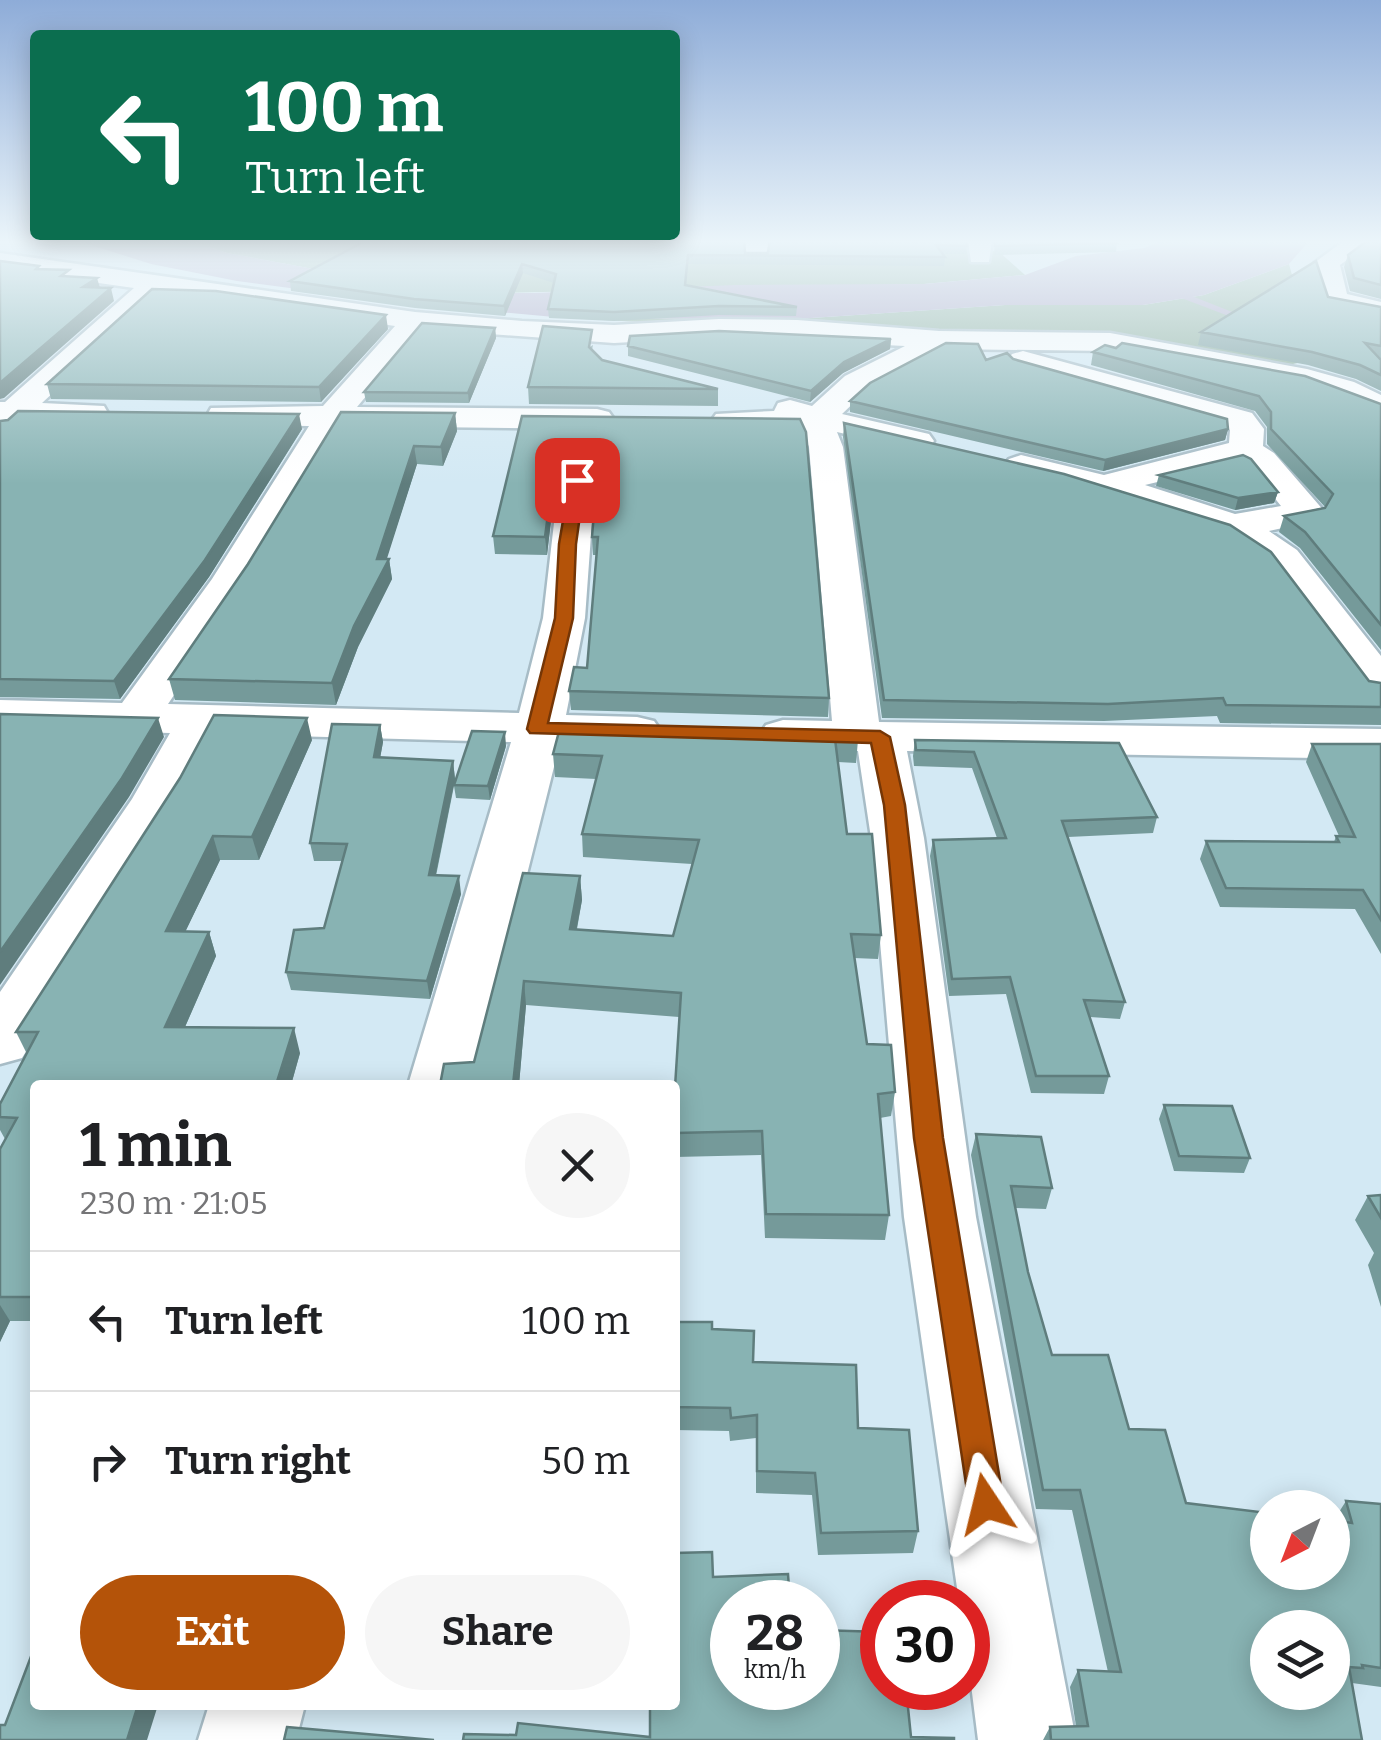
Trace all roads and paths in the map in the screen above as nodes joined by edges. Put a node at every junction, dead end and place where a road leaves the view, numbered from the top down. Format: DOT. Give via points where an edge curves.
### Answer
graph roads {
  1 [pos="111,321"];
  2 [pos="414,321"];
  3 [pos="423,321"];
  4 [pos="939,340"];
  5 [pos="727,393"];
  6 [pos="1381,408"];
  7 [pos="133,414"];
  8 [pos="192,415"];
  9 [pos="5,416"];
  10 [pos="331,417"];
  11 [pos="625,420"];
  12 [pos="701,420"];
  13 [pos="817,420"];
  14 [pos="953,450"];
  15 [pos="1244,450"];
  16 [pos="991,459"];
  17 [pos="577,480"];
  18 [pos="1106,486"];
  19 [pos="1234,526"];
  20 [pos="1381,686"];
  21 [pos="0,714"];
  22 [pos="134,718"];
  23 [pos="201,720"];
  24 [pos="537,729"];
  25 [pos="677,732"];
  26 [pos="737,734"];
  27 [pos="868,737"];
  28 [pos="1381,744"];
  29 [pos="0,1041"];
  30 [pos="441,1080"];
  31 [pos="256,1710"];
  32 [pos="247,1740"];
  33 [pos="1026,1740"];
  1 -- 9 [label="street"];
  2 -- 10 [label="street"];
  3 -- 4 [label="street" via="612,349 719,328"];
  4 -- 6 [label="street" via="1132,344 1307,378"];
  4 -- 13 [label="street" via="856,383"];
  4 -- 15 [label="street" via="1240,420 1247,429"];
  5 -- 13 [label="street"];
  7 -- 9 [label="street"];
  8 -- 10 [label="street"];
  10 -- 11 [label="street"];
  10 -- 22 [label="street" via="230,582"];
  12 -- 13 [label="street"];
  13 -- 14 [label="street"];
  13 -- 27 [label="street"];
  15 -- 18 [label="street"];
  15 -- 19 [label="street" via="1262,460 1306,512"];
  16 -- 18 [label="street"];
  17 -- 24 [label="street" via="564,618"];
  18 -- 19 [label="street"];
  19 -- 20 [label="street" via="1283,558"];
  21 -- 22 [label="street"];
  22 -- 23 [label="street"];
  23 -- 24 [label="street"];
  23 -- 29 [label="street" via="158,800"];
  24 -- 25 [label="street"];
  24 -- 30 [label="street"];
  26 -- 27 [label="street"];
  27 -- 28 [label="street"];
  27 -- 33 [label="street" via="894,805 928,1138"];
  31 -- 32 [label="street"];
}
